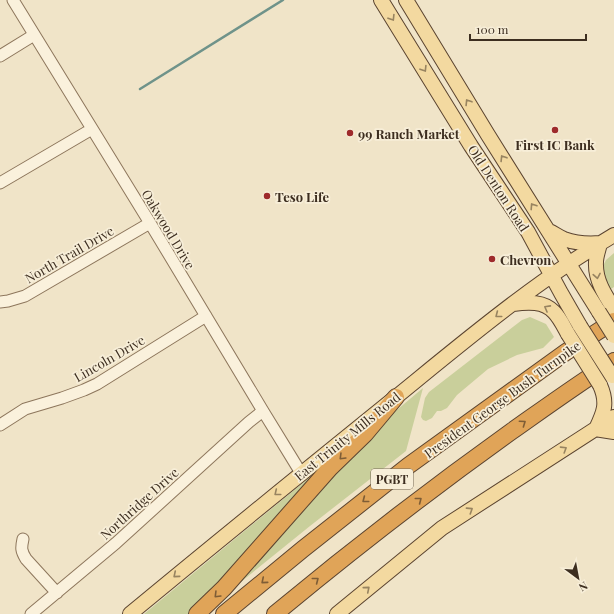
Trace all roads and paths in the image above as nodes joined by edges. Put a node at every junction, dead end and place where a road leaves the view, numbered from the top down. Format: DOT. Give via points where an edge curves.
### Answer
graph roads {
  1 [pos="13,0"];
  2 [pos="381,0"];
  3 [pos="406,0"];
  4 [pos="421,25"];
  5 [pos="34,35"];
  6 [pos="404,36"];
  7 [pos="0,56"];
  8 [pos="92,130"];
  9 [pos="488,135"];
  10 [pos="471,146"];
  11 [pos="0,183"];
  12 [pos="150,223"];
  13 [pos="549,231"];
  14 [pos="614,235"];
  15 [pos="600,243"];
  16 [pos="569,264"];
  17 [pos="552,275"];
  18 [pos="0,302"];
  19 [pos="513,304"];
  20 [pos="608,309"];
  21 [pos="206,316"];
  22 [pos="614,321"];
  23 [pos="614,336"];
  24 [pos="613,372"];
  25 [pos="396,397"];
  26 [pos="263,410"];
  27 [pos="614,417"];
  28 [pos="0,425"];
  29 [pos="596,429"];
  30 [pos="614,432"];
  31 [pos="301,473"];
  32 [pos="23,539"];
  33 [pos="57,593"];
  34 [pos="32,614"];
  35 [pos="130,614"];
  36 [pos="197,614"];
  37 [pos="224,614"];
  38 [pos="275,614"];
  39 [pos="337,614"];
  1 -- 5 [label="street, Oakwood Drive"];
  2 -- 6 [label="main road, Old Denton Road, one-way"];
  3 -- 4 [label="main road, Old Denton Road"];
  4 -- 6 [label="main road"];
  9 -- 4 [label="main road, Old Denton Road, one-way"];
  5 -- 7 [label="street"];
  5 -- 8 [label="street, Oakwood Drive"];
  6 -- 10 [label="main road, Old Denton Road, one-way"];
  8 -- 11 [label="street"];
  8 -- 12 [label="street, Oakwood Drive"];
  9 -- 10 [label="main road"];
  13 -- 9 [label="main road, Old Denton Road, one-way"];
  10 -- 17 [label="main road, Old Denton Road" via="528,232"];
  12 -- 18 [label="street, North Trail Drive" via="25,296"];
  12 -- 21 [label="street, Oakwood Drive"];
  13 -- 15 [label="main road" via="573,242"];
  13 -- 16 [label="main road, Old Denton Road"];
  14 -- 15 [label="main road, East Trinity Mills Road"];
  15 -- 16 [label="main road, East Trinity Mills Road"];
  15 -- 20 [label="main road, one-way" via="596,273"];
  16 -- 17 [label="main road, East Trinity Mills Road"];
  16 -- 20 [label="main road, Old Denton Road"];
  17 -- 19 [label="main road, East Trinity Mills Road"];
  17 -- 24 [label="main road, Old Denton Road, bridge" via="580,326"];
  19 -- 25 [label="main road, East Trinity Mills Road, one-way"];
  29 -- 19 [label="main road, one-way, bridge" via="602,415 604,394 555,313 545,306 530,302"];
  20 -- 23 [label="main road, Old Denton Road, bridge"];
  21 -- 26 [label="street, Oakwood Drive"];
  21 -- 28 [label="street, Lincoln Drive" via="97,384 25,409"];
  22 -- 37 [label="highway, President George Bush Turnpike / PGBT, one-way" via="566,352 408,466"];
  38 -- 24 [label="highway, PGBT, one-way" via="453,473 586,379"];
  25 -- 31 [label="main road, East Trinity Mills Road"];
  25 -- 36 [label="highway, one-way" via="224,588"];
  26 -- 31 [label="street, Oakwood Drive"];
  26 -- 33 [label="street, Northridge Drive"];
  27 -- 29 [label="main road"];
  29 -- 30 [label="main road"];
  39 -- 29 [label="main road, one-way" via="442,528"];
  31 -- 35 [label="main road, East Trinity Mills Road, one-way"];
  32 -- 33 [label="street" via="21,548 26,559"];
  33 -- 34 [label="street, Northridge Drive"];
}
